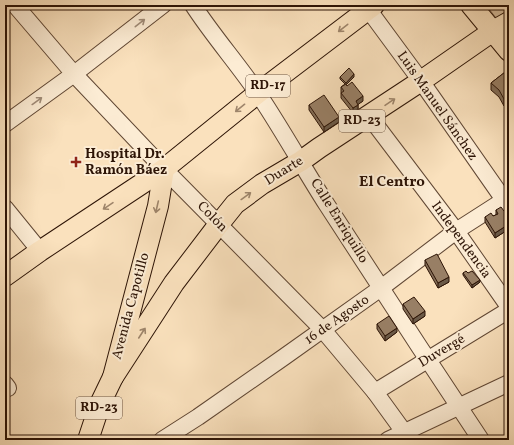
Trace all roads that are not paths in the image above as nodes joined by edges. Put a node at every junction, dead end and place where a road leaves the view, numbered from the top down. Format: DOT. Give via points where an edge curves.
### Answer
graph roads {
  1 [pos="15,5"];
  2 [pos="163,5"];
  3 [pos="193,5"];
  4 [pos="471,5"];
  5 [pos="369,6"];
  6 [pos="501,26"];
  7 [pos="509,51"];
  8 [pos="74,74"];
  9 [pos="421,81"];
  10 [pos="258,93"];
  11 [pos="369,116"];
  12 [pos="5,124"];
  13 [pos="301,162"];
  14 [pos="164,169"];
  15 [pos="507,201"];
  16 [pos="5,208"];
  17 [pos="219,224"];
  18 [pos="456,231"];
  19 [pos="40,251"];
  20 [pos="5,276"];
  21 [pos="381,288"];
  22 [pos="509,307"];
  23 [pos="509,310"];
  24 [pos="323,330"];
  25 [pos="429,359"];
  26 [pos="113,377"];
  27 [pos="509,383"];
  28 [pos="375,392"];
  29 [pos="459,407"];
  30 [pos="404,432"];
  31 [pos="88,440"];
  32 [pos="162,440"];
  33 [pos="388,440"];
  34 [pos="481,440"];
  1 -- 8 [label="street, Colón"];
  8 -- 2 [label="street, one-way"];
  3 -- 10 [label="street, Calle Enriquillo"];
  4 -- 6 [label="main road"];
  5 -- 9 [label="street, Luis Manuel Sánchez"];
  5 -- 10 [label="main road, RD-17, one-way"];
  6 -- 7 [label="main road"];
  6 -- 9 [label="main road, Duarte / RD-23"];
  12 -- 8 [label="street, one-way"];
  8 -- 14 [label="street, Colón"];
  11 -- 9 [label="main road, Duarte / RD-23, one-way"];
  9 -- 15 [label="street, Luis Manuel Sánchez"];
  10 -- 13 [label="street, Calle Enriquillo"];
  10 -- 14 [label="main road, RD-17, one-way"];
  11 -- 13 [label="main road, Duarte / RD-23"];
  11 -- 18 [label="street, Independencia"];
  17 -- 13 [label="main road, Duarte / RD-23, one-way" via="235,204 262,184"];
  13 -- 21 [label="street, Calle Enriquillo"];
  14 -- 17 [label="street, Colón"];
  14 -- 19 [label="main road, RD-17, one-way"];
  14 -- 26 [label="main road, Avenida Capotillo / RD-23, one-way" via="158,206"];
  15 -- 18 [label="street, 16 de Agosto"];
  16 -- 19 [label="street"];
  17 -- 24 [label="street, Colón"];
  26 -- 17 [label="main road, Duarte / RD-23, one-way" via="174,283"];
  18 -- 21 [label="street, 16 de Agosto"];
  18 -- 22 [label="street, Independencia"];
  19 -- 20 [label="main road, RD-17"];
  21 -- 24 [label="street, 16 de Agosto"];
  21 -- 25 [label="street, Calle Enriquillo"];
  23 -- 25 [label="street, Duvergé"];
  24 -- 28 [label="street, Colón"];
  24 -- 32 [label="street, 16 de Agosto"];
  25 -- 28 [label="street, Duvergé"];
  25 -- 29 [label="street, Calle Enriquillo"];
  26 -- 31 [label="main road, Avenida Capotillo / RD-23" via="100,404"];
  27 -- 29 [label="street"];
  28 -- 30 [label="street, Colón"];
  29 -- 30 [label="street"];
  29 -- 34 [label="street, Calle Enriquillo"];
  30 -- 33 [label="street"];
}
